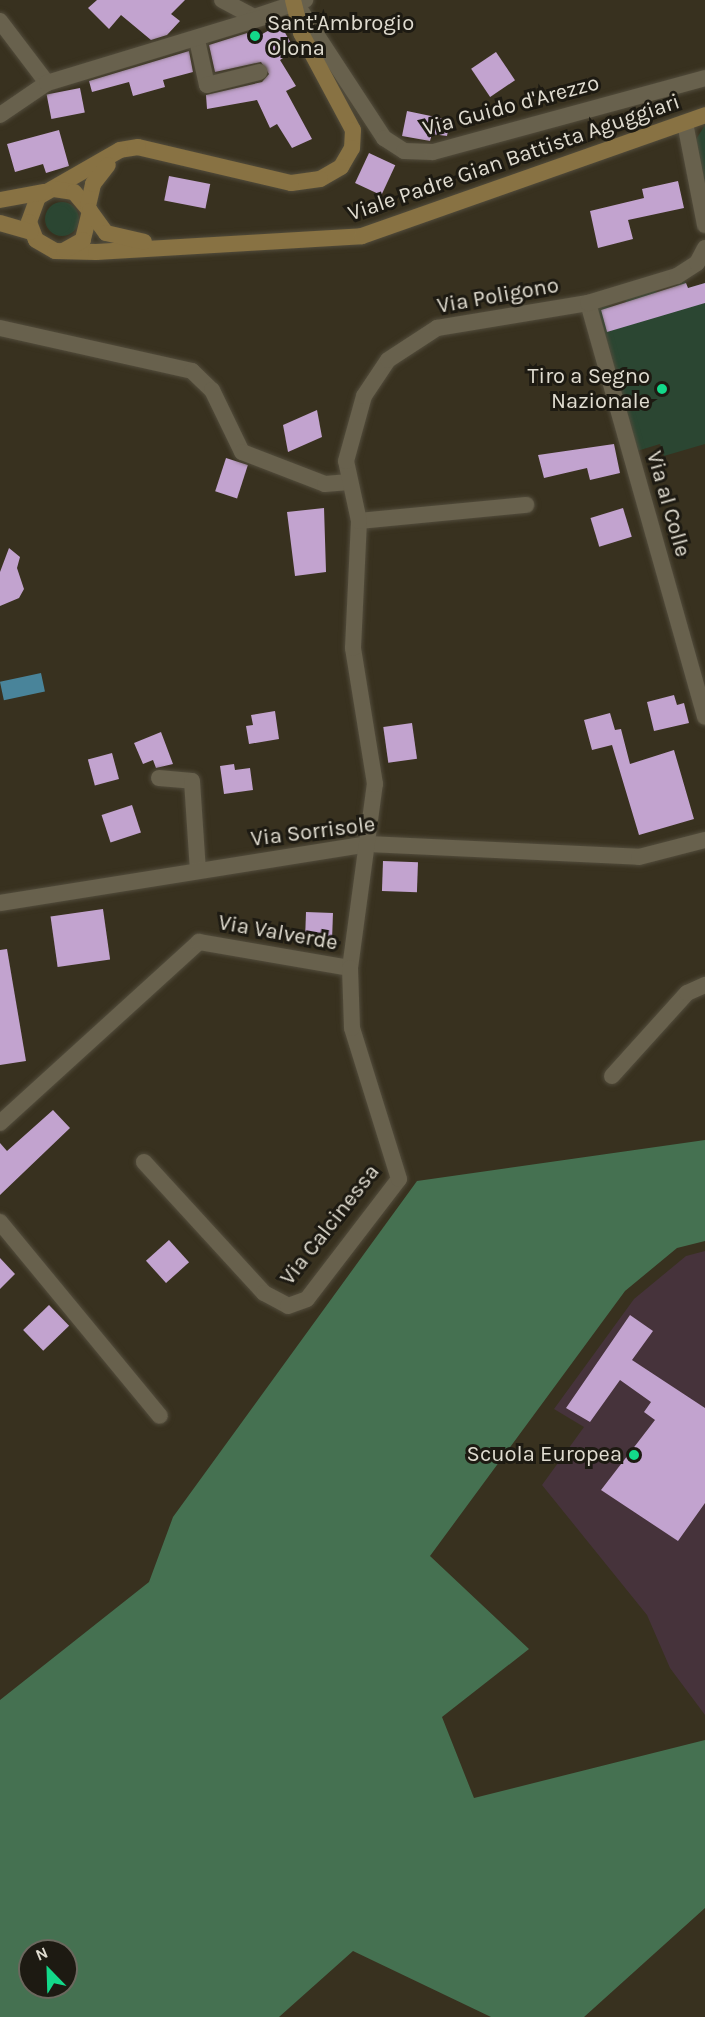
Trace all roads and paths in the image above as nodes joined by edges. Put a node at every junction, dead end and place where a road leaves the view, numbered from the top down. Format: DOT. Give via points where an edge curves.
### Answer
graph roads {
  1 [pos="222,0"];
  2 [pos="298,1"];
  3 [pos="264,17"];
  4 [pos="0,21"];
  5 [pos="197,40"];
  6 [pos="259,72"];
  7 [pos="705,78"];
  8 [pos="47,82"];
  9 [pos="0,115"];
  10 [pos="705,115"];
  11 [pos="685,123"];
  12 [pos="150,152"];
  13 [pos="50,191"];
  14 [pos="0,200"];
  15 [pos="89,208"];
  16 [pos="0,223"];
  17 [pos="705,225"];
  18 [pos="31,232"];
  19 [pos="156,245"];
  20 [pos="705,248"];
  21 [pos="65,250"];
  22 [pos="701,266"];
  23 [pos="588,303"];
  24 [pos="0,328"];
  25 [pos="349,482"];
  26 [pos="526,505"];
  27 [pos="359,521"];
  28 [pos="705,717"];
  29 [pos="159,778"];
  30 [pos="705,840"];
  31 [pos="368,844"];
  32 [pos="198,871"];
  33 [pos="0,903"];
  34 [pos="350,968"];
  35 [pos="705,985"];
  36 [pos="612,1076"];
  37 [pos="0,1123"];
  38 [pos="144,1162"];
  39 [pos="0,1222"];
  40 [pos="160,1416"];
  1 -- 3 [label="street" via="246,16"];
  2 -- 3 [label="street"];
  2 -- 7 [label="street, Via Guido d'Arezzo" via="384,138 404,151 433,152"];
  2 -- 12 [label="main road, Viale Padre Gian Battista Aguggiari" via="301,33 353,130 352,148 341,167 320,179 291,183"];
  3 -- 5 [label="street"];
  4 -- 8 [label="street"];
  5 -- 6 [label="street" via="207,85"];
  5 -- 8 [label="street"];
  8 -- 9 [label="street"];
  10 -- 11 [label="main road, Viale Padre Gian Battista Aguggiari"];
  11 -- 17 [label="street"];
  11 -- 19 [label="main road, Viale Padre Gian Battista Aguggiari" via="362,236"];
  12 -- 13 [label="main road, Viale Padre Gian Battista Aguggiari" via="120,150"];
  12 -- 15 [label="main road" via="106,166 93,184"];
  13 -- 14 [label="main road"];
  13 -- 15 [label="main road, Viale Padre Gian Battista Aguggiari" via="74,192"];
  13 -- 18 [label="main road, Viale Padre Gian Battista Aguggiari" via="29,213"];
  15 -- 19 [label="main road, Viale Padre Gian Battista Aguggiari" via="106,233"];
  15 -- 21 [label="main road" via="83,240"];
  16 -- 18 [label="main road"];
  18 -- 21 [label="main road, Viale Padre Gian Battista Aguggiari" via="45,247"];
  19 -- 21 [label="main road, Viale Padre Gian Battista Aguggiari"];
  20 -- 22 [label="street, Via Poligono"];
  22 -- 23 [label="street, Via Poligono"];
  23 -- 25 [label="street, Via Poligono" via="437,328 408,342 388,360 364,396 346,461"];
  23 -- 28 [label="street, Via al Colle"];
  24 -- 25 [label="street" via="192,371 212,390 242,452 325,484"];
  25 -- 27 [label="street, Via Poligono"];
  26 -- 27 [label="street"];
  27 -- 31 [label="street, Via Poligono" via="353,648 374,756"];
  29 -- 32 [label="street" via="192,781"];
  30 -- 31 [label="street, Via Sorrisole" via="639,857"];
  31 -- 32 [label="street, Via Sorrisole"];
  31 -- 34 [label="street, Via Valverde"];
  32 -- 33 [label="street, Via Sorrisole"];
  34 -- 37 [label="street, Via Valverde" via="199,942"];
  34 -- 38 [label="street, Via Calcinessa" via="352,1028 399,1179 307,1299 288,1306 264,1293"];
  35 -- 36 [label="street" via="687,993"];
  39 -- 40 [label="street"];
}
